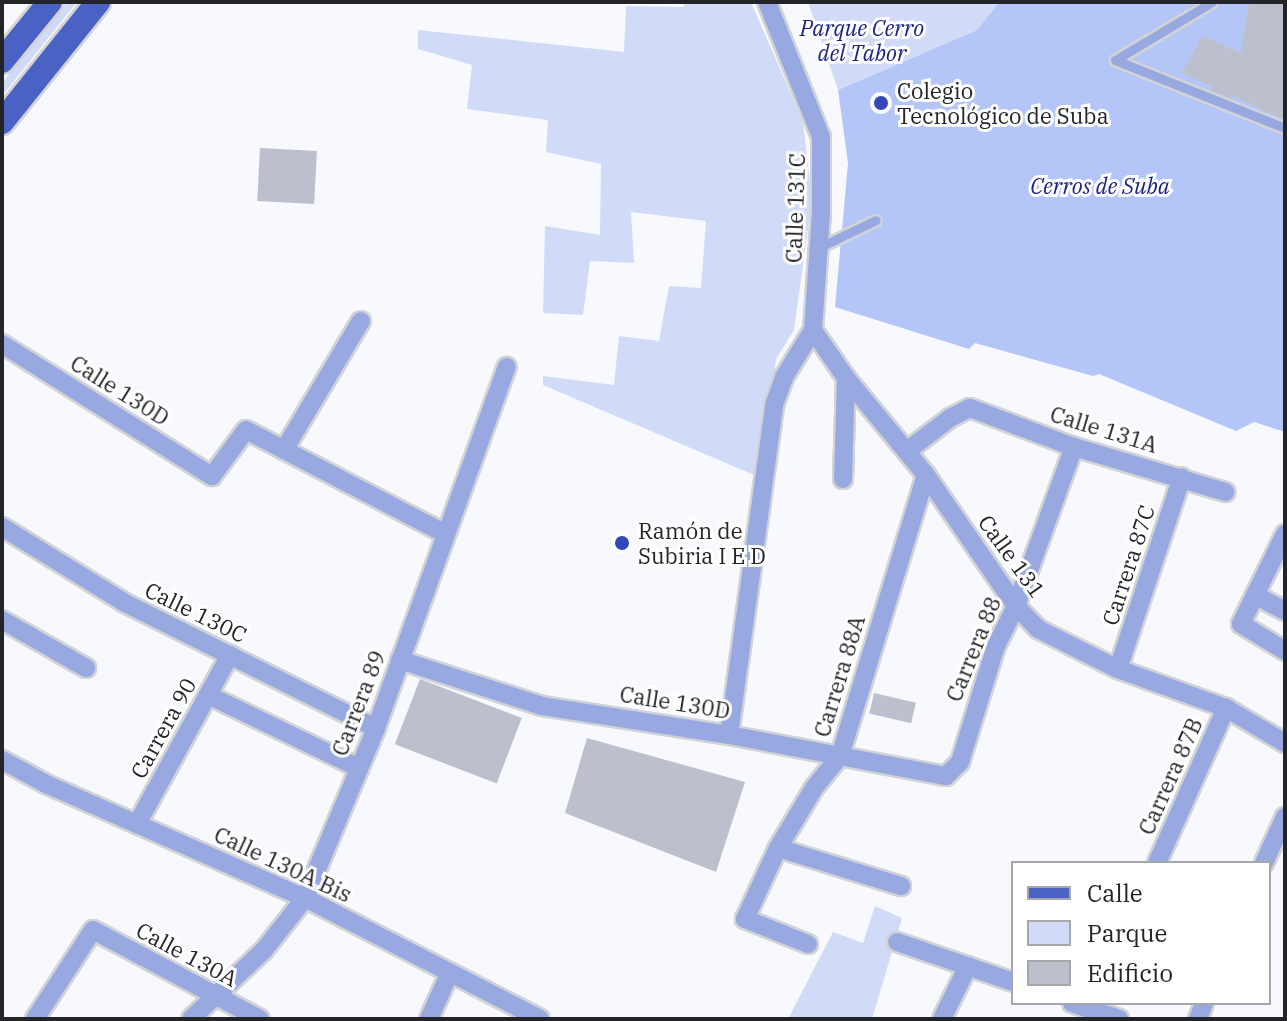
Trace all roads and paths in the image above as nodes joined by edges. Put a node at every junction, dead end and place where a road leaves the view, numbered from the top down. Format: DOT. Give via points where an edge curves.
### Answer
graph roads {
  1 [pos="50,2"];
  2 [pos="98,2"];
  3 [pos="767,2"];
  4 [pos="1212,2"];
  5 [pos="2,61"];
  6 [pos="2,122"];
  7 [pos="1285,128"];
  8 [pos="876,220"];
  9 [pos="818,248"];
  10 [pos="361,321"];
  11 [pos="813,330"];
  12 [pos="2,344"];
  13 [pos="507,367"];
  14 [pos="846,378"];
  15 [pos="1074,447"];
  16 [pos="284,450"];
  17 [pos="907,451"];
  18 [pos="926,475"];
  19 [pos="1182,477"];
  20 [pos="843,479"];
  21 [pos="1225,492"];
  22 [pos="2,527"];
  23 [pos="446,534"];
  24 [pos="1285,534"];
  25 [pos="1255,595"];
  26 [pos="1016,606"];
  27 [pos="1285,611"];
  28 [pos="2,620"];
  29 [pos="1285,651"];
  30 [pos="230,655"];
  31 [pos="400,660"];
  32 [pos="86,668"];
  33 [pos="1118,669"];
  34 [pos="208,695"];
  35 [pos="1226,708"];
  36 [pos="376,728"];
  37 [pos="729,735"];
  38 [pos="1285,743"];
  39 [pos="840,756"];
  40 [pos="2,760"];
  41 [pos="359,768"];
  42 [pos="946,776"];
  43 [pos="1285,817"];
  44 [pos="137,824"];
  45 [pos="778,848"];
  46 [pos="1158,861"];
  47 [pos="1265,861"];
  48 [pos="901,886"];
  49 [pos="305,898"];
  50 [pos="897,942"];
  51 [pos="808,944"];
  52 [pos="968,966"];
  53 [pos="450,972"];
  54 [pos="1011,981"];
  55 [pos="214,996"];
  56 [pos="1094,1007"];
  57 [pos="35,1019"];
  58 [pos="191,1019"];
  59 [pos="260,1019"];
  60 [pos="429,1019"];
  61 [pos="540,1019"];
  62 [pos="942,1019"];
  63 [pos="1119,1019"];
  1 -- 5 [label="main road"];
  2 -- 6 [label="main road"];
  3 -- 9 [label="street, Calle 131C" via="821,137"];
  4 -- 7 [label="lane" via="1115,60"];
  8 -- 9 [label="lane"];
  9 -- 11 [label="street, Calle 131C"];
  10 -- 16 [label="street"];
  11 -- 14 [label="street, Calle 131"];
  11 -- 37 [label="street" via="784,377 774,405"];
  12 -- 16 [label="street, Calle 130D" via="212,476 246,430"];
  13 -- 23 [label="street, Carrera 89"];
  14 -- 17 [label="street, Calle 131"];
  14 -- 20 [label="street"];
  15 -- 17 [label="street, Calle 131A" via="970,408"];
  15 -- 19 [label="street, Calle 131A"];
  15 -- 26 [label="street, Carrera 88"];
  16 -- 23 [label="street"];
  17 -- 18 [label="street, Calle 131"];
  18 -- 26 [label="street, Calle 131"];
  18 -- 39 [label="street, Carrera 88A"];
  19 -- 21 [label="street, Calle 131A"];
  19 -- 33 [label="street, Carrera 87C"];
  22 -- 30 [label="street, Calle 130C" via="125,603"];
  23 -- 31 [label="street, Carrera 89"];
  24 -- 25 [label="street"];
  25 -- 27 [label="street"];
  25 -- 29 [label="street" via="1241,624"];
  26 -- 33 [label="street, Calle 131" via="1038,629"];
  26 -- 42 [label="street, Carrera 88" via="996,646 960,762"];
  28 -- 32 [label="street"];
  30 -- 34 [label="street, Carrera 90"];
  30 -- 36 [label="street, Calle 130C"];
  31 -- 36 [label="street, Carrera 89"];
  31 -- 37 [label="street, Calle 130D" via="542,706"];
  33 -- 35 [label="street, Calle 131"];
  34 -- 41 [label="street"];
  34 -- 44 [label="street, Carrera 90"];
  35 -- 38 [label="street, Calle 131"];
  35 -- 46 [label="street, Carrera 87B"];
  36 -- 41 [label="street, Carrera 89"];
  37 -- 39 [label="street, Calle 130D"];
  39 -- 42 [label="street, Calle 130D"];
  39 -- 45 [label="street, Carrera 88A"];
  40 -- 44 [label="street, Calle 130A Bis"];
  41 -- 49 [label="street, Carrera 89"];
  43 -- 47 [label="street"];
  44 -- 49 [label="street, Calle 130A Bis"];
  45 -- 48 [label="street"];
  45 -- 51 [label="street, Carrera 88A" via="745,919"];
  49 -- 53 [label="street, Calle 130A Bis"];
  49 -- 55 [label="street, Carrera 89" via="264,950"];
  50 -- 52 [label="street"];
  52 -- 54 [label="street"];
  52 -- 62 [label="street"];
  53 -- 60 [label="street"];
  53 -- 61 [label="street, Calle 130A Bis"];
  55 -- 57 [label="street, Calle 130A" via="93,930"];
  55 -- 58 [label="street, Carrera 89"];
  55 -- 59 [label="street, Calle 130A"];
  56 -- 63 [label="street"];
}
